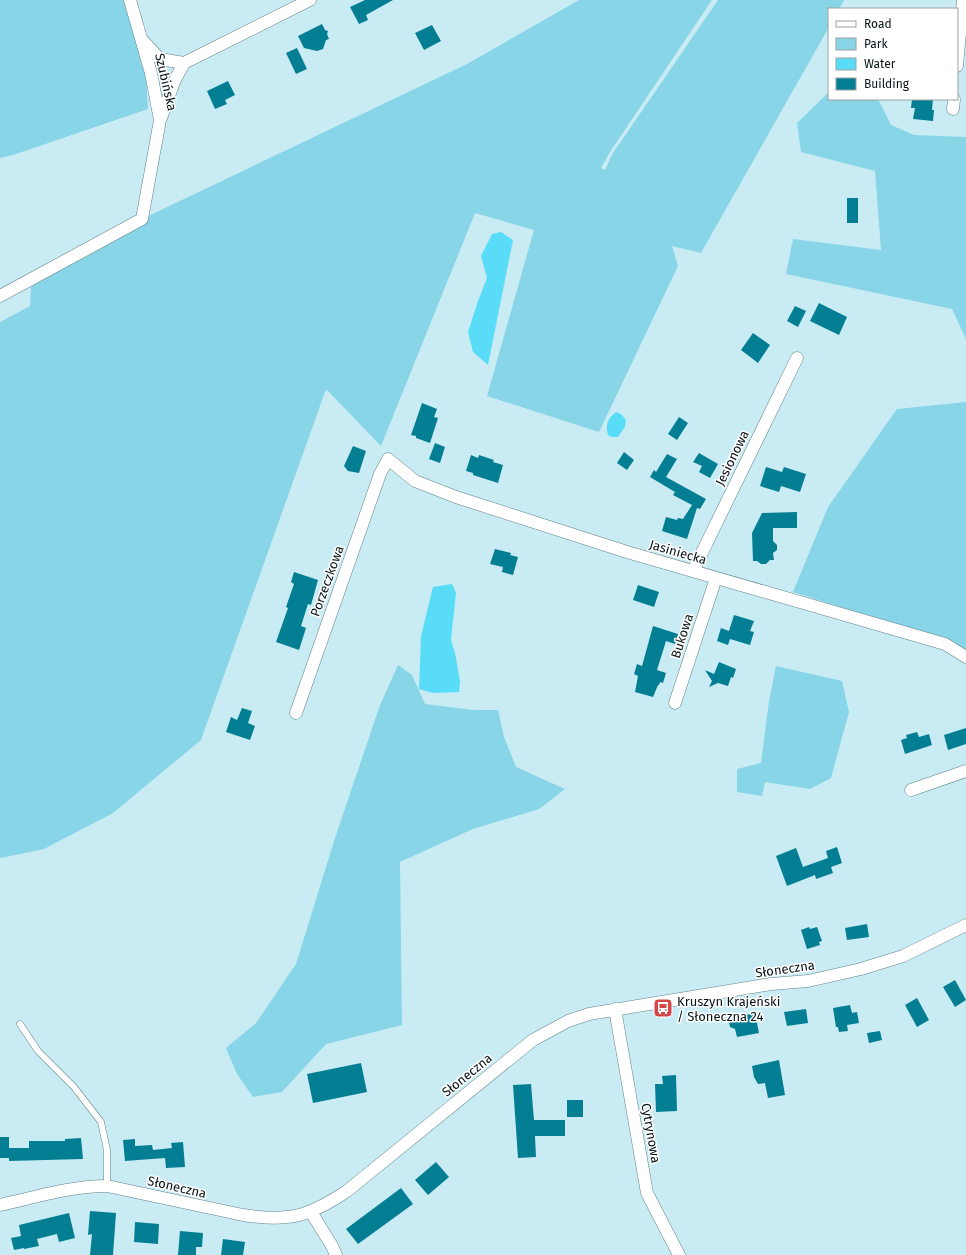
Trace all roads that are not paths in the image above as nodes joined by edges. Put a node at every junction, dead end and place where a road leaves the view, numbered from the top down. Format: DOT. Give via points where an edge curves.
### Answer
graph roads {
  1 [pos="130,0"];
  2 [pos="310,0"];
  3 [pos="963,0"];
  4 [pos="142,40"];
  5 [pos="958,55"];
  6 [pos="184,63"];
  7 [pos="160,120"];
  8 [pos="0,296"];
  9 [pos="797,358"];
  10 [pos="388,459"];
  11 [pos="692,571"];
  12 [pos="716,578"];
  13 [pos="966,657"];
  14 [pos="676,703"];
  15 [pos="296,713"];
  16 [pos="966,772"];
  17 [pos="911,790"];
  18 [pos="966,925"];
  19 [pos="615,1009"];
  20 [pos="20,1024"];
  21 [pos="107,1186"];
  22 [pos="0,1205"];
  23 [pos="311,1212"];
  24 [pos="336,1255"];
  25 [pos="679,1255"];
  1 -- 4 [label="street, Szubińska"];
  2 -- 6 [label="street"];
  3 -- 5 [label="street"];
  4 -- 6 [label="street" via="160,59"];
  4 -- 7 [label="street, Szubińska"];
  6 -- 7 [label="street"];
  7 -- 8 [label="street, Szubińska" via="142,219"];
  9 -- 11 [label="street, Jesionowa"];
  10 -- 11 [label="street, Jasiniecka" via="415,481 456,497"];
  10 -- 15 [label="street, Porzeczkowa" via="380,474"];
  11 -- 12 [label="street, Jasiniecka"];
  12 -- 13 [label="street, Jasiniecka" via="945,644"];
  12 -- 14 [label="street, Bukowa"];
  16 -- 17 [label="street"];
  18 -- 19 [label="street, Słoneczna" via="903,956 861,970 808,981 771,984"];
  19 -- 23 [label="street, Słoneczna" via="568,1020 533,1040 355,1185"];
  19 -- 25 [label="street, Cytrynowa" via="647,1193"];
  20 -- 21 [label="lane" via="38,1051 74,1087 101,1122 107,1150"];
  21 -- 22 [label="street, Słoneczna" via="62,1190"];
  21 -- 23 [label="street, Słoneczna" via="243,1216 286,1218"];
  23 -- 24 [label="street"];
}
